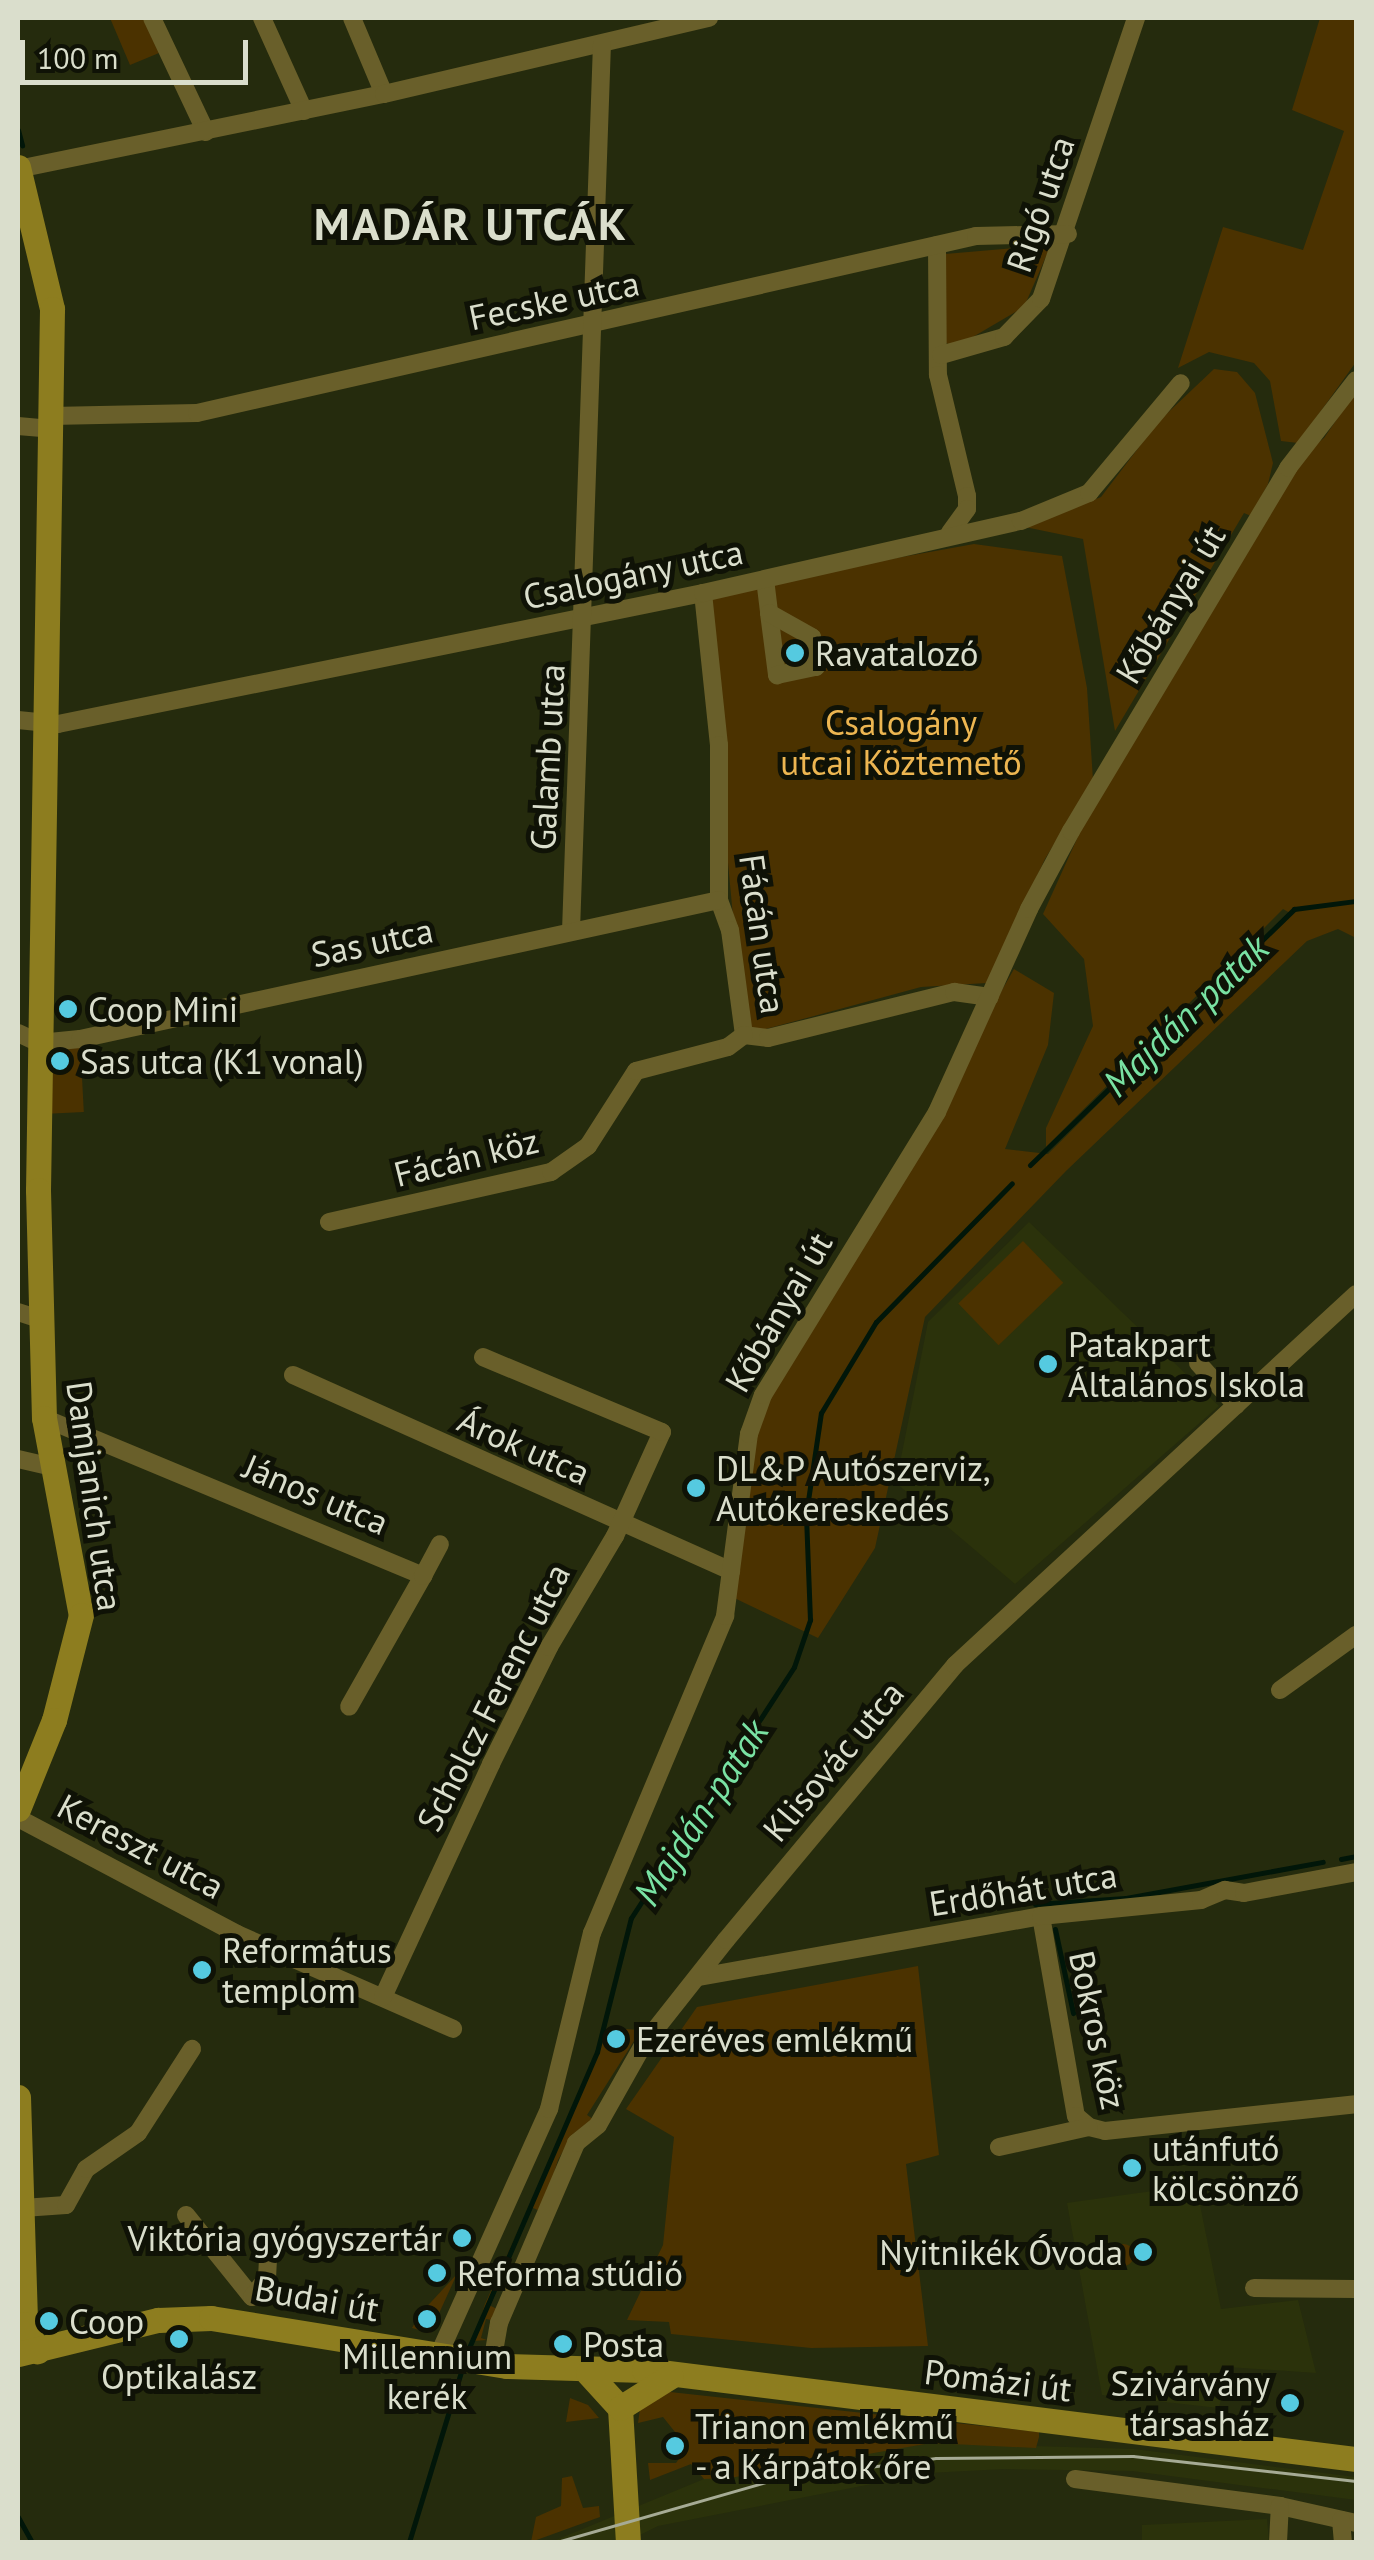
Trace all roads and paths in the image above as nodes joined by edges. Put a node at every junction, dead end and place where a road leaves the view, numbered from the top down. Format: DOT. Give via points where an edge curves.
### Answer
graph roads {
  1 [pos="152,18"];
  2 [pos="262,18"];
  3 [pos="352,18"];
  4 [pos="709,18"];
  5 [pos="1136,18"];
  6 [pos="602,45"];
  7 [pos="384,94"];
  8 [pos="304,111"];
  9 [pos="206,132"];
  10 [pos="19,177"];
  11 [pos="1068,234"];
  12 [pos="937,245"];
  13 [pos="592,326"];
  14 [pos="941,354"];
  15 [pos="1356,380"];
  16 [pos="1181,382"];
  17 [pos="51,423"];
  18 [pos="18,426"];
  19 [pos="950,532"];
  20 [pos="765,579"];
  21 [pos="704,593"];
  22 [pos="769,613"];
  23 [pos="586,618"];
  24 [pos="30,722"];
  25 [pos="718,900"];
  26 [pos="571,931"];
  27 [pos="990,998"];
  28 [pos="744,1034"];
  29 [pos="28,1038"];
  30 [pos="28,1188"];
  31 [pos="328,1222"];
  32 [pos="1356,1294"];
  33 [pos="29,1316"];
  34 [pos="484,1357"];
  35 [pos="1198,1363"];
  36 [pos="292,1375"];
  37 [pos="1236,1405"];
  38 [pos="44,1418"];
  39 [pos="18,1460"];
  40 [pos="48,1466"];
  41 [pos="620,1526"];
  42 [pos="440,1544"];
  43 [pos="731,1570"];
  44 [pos="423,1576"];
  45 [pos="1356,1634"];
  46 [pos="1280,1690"];
  47 [pos="349,1707"];
  48 [pos="18,1809"];
  49 [pos="18,1818"];
  50 [pos="1356,1872"];
  51 [pos="1040,1916"];
  52 [pos="698,1977"];
  53 [pos="383,1996"];
  54 [pos="453,2029"];
  55 [pos="192,2049"];
  56 [pos="1356,2104"];
  57 [pos="18,2114"];
  58 [pos="1089,2126"];
  59 [pos="999,2148"];
  60 [pos="23,2208"];
  61 [pos="186,2216"];
  62 [pos="19,2254"];
  63 [pos="268,2256"];
  64 [pos="1254,2288"];
  65 [pos="1356,2288"];
  66 [pos="249,2310"];
  67 [pos="27,2353"];
  68 [pos="445,2355"];
  69 [pos="485,2362"];
  70 [pos="623,2393"];
  71 [pos="1356,2459"];
  72 [pos="1075,2479"];
  73 [pos="1280,2506"];
  74 [pos="1349,2522"];
  75 [pos="628,2542"];
  76 [pos="1278,2542"];
  77 [pos="1344,2542"];
  1 -- 9 [label="street"];
  2 -- 8 [label="street"];
  3 -- 7 [label="street"];
  4 -- 6 [label="street"];
  5 -- 11 [label="street, Rigó utca"];
  6 -- 7 [label="street"];
  6 -- 13 [label="street, Galamb utca"];
  7 -- 8 [label="street"];
  8 -- 9 [label="street"];
  9 -- 10 [label="street"];
  10 -- 17 [label="main road, Damjanich utca" via="52,309"];
  11 -- 12 [label="street, Fecske utca" via="976,236"];
  11 -- 14 [label="street, Rigó utca" via="1026,320 984,348"];
  12 -- 13 [label="street, Fecske utca"];
  12 -- 14 [label="street"];
  13 -- 17 [label="street, Fecske utca" via="197,413"];
  13 -- 23 [label="street, Galamb utca"];
  14 -- 19 [label="street" via="938,376 968,496"];
  15 -- 27 [label="street, Kőbányai út" via="1288,468 1071,832"];
  16 -- 19 [label="street, Csalogány utca" via="1090,492 1021,521"];
  17 -- 18 [label="street, Fecske utca"];
  17 -- 24 [label="main road, Damjanich utca"];
  19 -- 20 [label="street, Csalogány utca"];
  20 -- 21 [label="street, Csalogány utca"];
  20 -- 22 [label="street"];
  21 -- 23 [label="street, Csalogány utca"];
  21 -- 25 [label="street, Fácán utca" via="719,745"];
  23 -- 24 [label="street, Csalogány utca"];
  23 -- 26 [label="street, Galamb utca"];
  24 -- 29 [label="main road, Damjanich utca"];
  25 -- 26 [label="street, Sas utca"];
  25 -- 28 [label="street, Fácán utca" via="730,930"];
  26 -- 29 [label="street, Sas utca"];
  27 -- 28 [label="street, Fácán utca" via="954,992 768,1038"];
  27 -- 43 [label="street, Kőbányai út" via="938,1112 756,1410"];
  28 -- 31 [label="street, Fácán köz" via="728,1046 636,1072 588,1146 551,1172"];
  29 -- 30 [label="main road, Damjanich utca"];
  30 -- 33 [label="main road, Damjanich utca"];
  32 -- 37 [label="street, Klisovác utca"];
  33 -- 38 [label="main road, Damjanich utca"];
  34 -- 41 [label="street, Scholcz Ferenc utca" via="660,1428"];
  35 -- 37 [label="street"];
  36 -- 41 [label="street, Árok utca"];
  37 -- 52 [label="street, Klisovác utca" via="955,1666"];
  38 -- 40 [label="main road, Damjanich utca"];
  38 -- 44 [label="street, János utca"];
  39 -- 40 [label="street"];
  40 -- 48 [label="main road, Damjanich utca" via="76,1567 79,1637"];
  41 -- 43 [label="street, Árok utca"];
  41 -- 53 [label="street, Scholcz Ferenc utca" via="548,1647"];
  42 -- 44 [label="street"];
  43 -- 68 [label="street, Kőbányai út" via="717,1638 592,1933 550,2109"];
  44 -- 47 [label="street"];
  45 -- 46 [label="street"];
  49 -- 53 [label="street, Kereszt utca" via="238,1934"];
  50 -- 51 [label="street, Erdőhát utca" via="1244,1893 1224,1890 1201,1900"];
  51 -- 52 [label="street, Erdőhát utca"];
  51 -- 58 [label="street, Bokros köz" via="1076,2116"];
  52 -- 69 [label="street, Klisovác utca" via="642,2045 598,2125 576,2143"];
  53 -- 54 [label="street, Kereszt utca"];
  55 -- 60 [label="street" via="138,2134 86,2169 66,2205"];
  56 -- 58 [label="street" via="1105,2131"];
  57 -- 60 [label="main road"];
  58 -- 59 [label="street, Bokros köz" via="1080,2134"];
  60 -- 62 [label="main road"];
  61 -- 66 [label="street"];
  62 -- 67 [label="main road"];
  63 -- 66 [label="street" via="267,2278"];
  64 -- 65 [label="street"];
  66 -- 67 [label="main road, Budai út" via="158,2320"];
  66 -- 68 [label="main road, Budai út"];
  68 -- 69 [label="main road, Budai út"];
  69 -- 70 [label="main road, Budai út" via="588,2373"];
  70 -- 71 [label="main road, Pomázi út" via="671,2376"];
  70 -- 75 [label="main road"];
  72 -- 73 [label="street"];
  73 -- 74 [label="street"];
  73 -- 76 [label="street"];
  74 -- 77 [label="street"];
}
